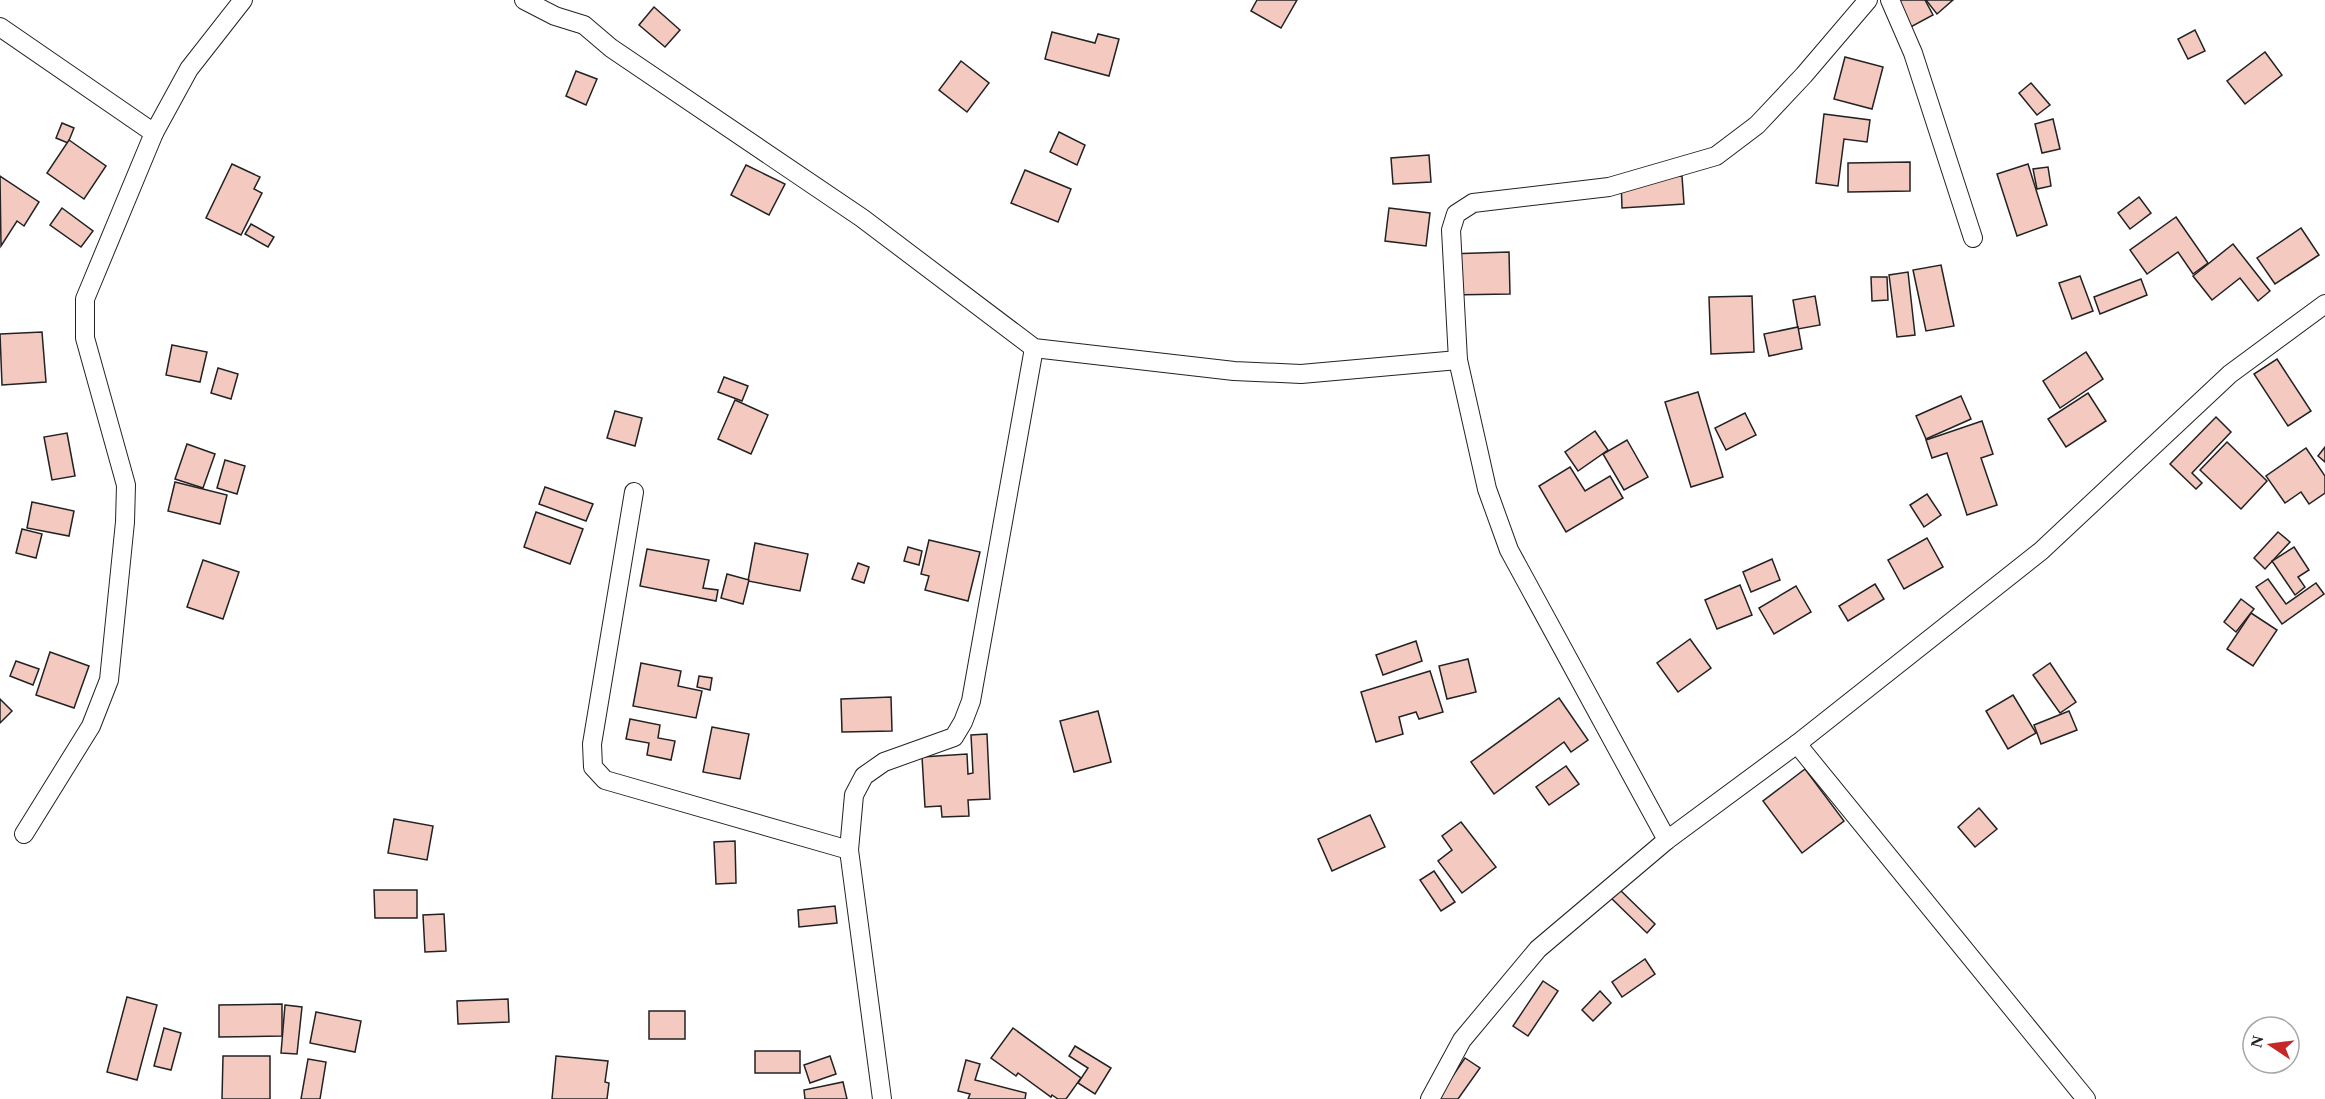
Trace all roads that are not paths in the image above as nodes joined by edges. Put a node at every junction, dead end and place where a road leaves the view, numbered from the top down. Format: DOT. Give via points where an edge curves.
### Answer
graph roads {
  1 [pos="243,0"];
  2 [pos="524,0"];
  3 [pos="1868,0"];
  4 [pos="1890,0"];
  5 [pos="0,27"];
  6 [pos="154,133"];
  7 [pos="1972,238"];
  8 [pos="2325,304"];
  9 [pos="1034,348"];
  10 [pos="1458,360"];
  11 [pos="634,492"];
  12 [pos="1797,744"];
  13 [pos="24,834"];
  14 [pos="1667,840"];
  15 [pos="849,850"];
  16 [pos="882,1099"];
  17 [pos="1430,1099"];
  18 [pos="2086,1099"];
  1 -- 6 [label="street" via="189,69"];
  2 -- 9 [label="street" via="584,26 610,48 862,219"];
  3 -- 10 [label="street" via="1757,125 1716,156 1609,187 1473,203 1456,214 1451,230"];
  4 -- 7 [label="street" via="1913,52"];
  5 -- 6 [label="street"];
  6 -- 13 [label="street" via="85,299 85,338 126,485 109,680 91,726"];
  8 -- 12 [label="street" via="2230,374 2041,551"];
  9 -- 10 [label="street" via="1234,371 1301,374"];
  9 -- 15 [label="street" via="971,701 954,737 884,762 864,777 854,795"];
  10 -- 14 [label="street" via="1486,489 1509,550"];
  11 -- 15 [label="street" via="592,744 593,767 605,780"];
  12 -- 14 [label="street"];
  12 -- 18 [label="street"];
  14 -- 17 [label="street" via="1538,949 1461,1040"];
  15 -- 16 [label="street"];
}
